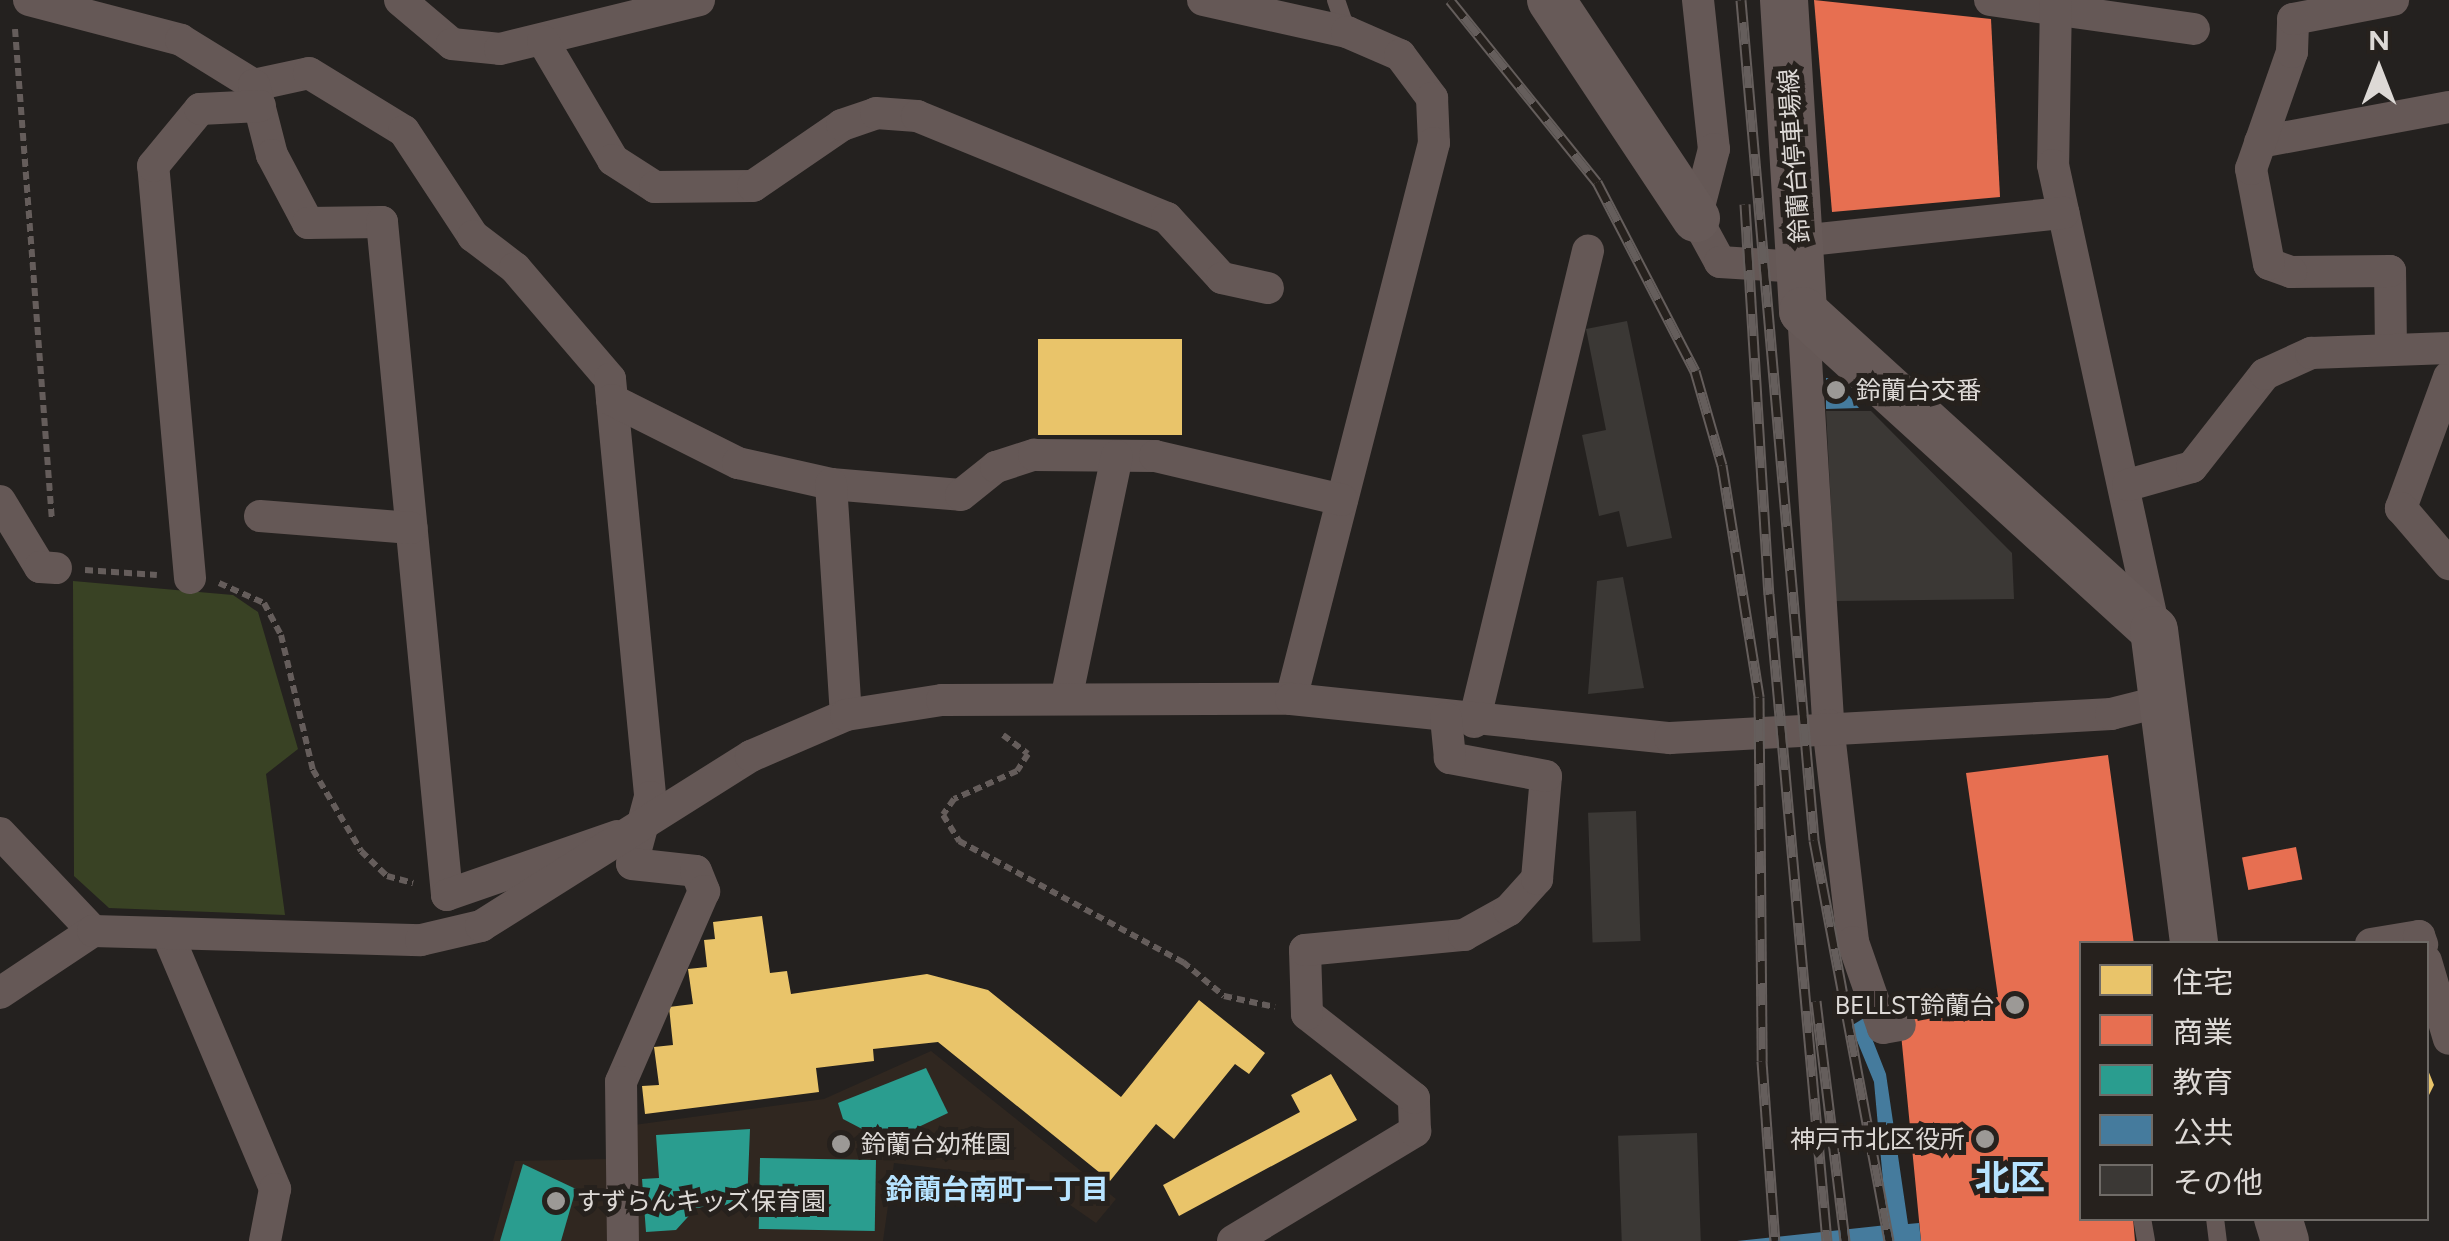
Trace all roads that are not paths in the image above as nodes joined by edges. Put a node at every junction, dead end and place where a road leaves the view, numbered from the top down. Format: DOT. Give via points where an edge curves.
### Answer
graph roads {
  1 [pos="400,0"];
  2 [pos="699,0"];
  3 [pos="1203,0"];
  4 [pos="1336,0"];
  5 [pos="1550,0"];
  6 [pos="1698,0"];
  7 [pos="1784,0"];
  8 [pos="1990,0"];
  9 [pos="2393,0"];
  10 [pos="2053,5"];
  11 [pos="23,8"];
  12 [pos="600,12"];
  13 [pos="2194,28"];
  14 [pos="1347,32"];
  15 [pos="543,41"];
  16 [pos="257,96"];
  17 [pos="2449,106"];
  18 [pos="2260,142"];
  19 [pos="2064,213"];
  20 [pos="1696,218"];
  21 [pos="1588,251"];
  22 [pos="1802,273"];
  23 [pos="1268,288"];
  24 [pos="2449,348"];
  25 [pos="2390,350"];
  26 [pos="2449,377"];
  27 [pos="612,400"];
  28 [pos="1117,456"];
  29 [pos="830,484"];
  30 [pos="2128,485"];
  31 [pos="1342,500"];
  32 [pos="0,501"];
  33 [pos="260,516"];
  34 [pos="412,528"];
  35 [pos="2449,564"];
  36 [pos="56,568"];
  37 [pos="190,578"];
  38 [pos="2154,630"];
  39 [pos="1068,696"];
  40 [pos="1291,699"];
  41 [pos="2158,702"];
  42 [pos="846,714"];
  43 [pos="1460,720"];
  44 [pos="1828,725"];
  45 [pos="0,833"];
  46 [pos="632,836"];
  47 [pos="92,931"];
  48 [pos="167,933"];
  49 [pos="2194,941"];
  50 [pos="2390,941"];
  51 [pos="2421,941"];
  52 [pos="2429,971"];
  53 [pos="0,992"];
  54 [pos="1882,1024"];
  55 [pos="2449,1040"];
  56 [pos="265,1241"];
  57 [pos="623,1241"];
  58 [pos="1234,1241"];
  1 -- 15 [label="street" via="452,44"];
  2 -- 12 [label="street"];
  3 -- 14 [label="street"];
  4 -- 14 [label="lane"];
  5 -- 20 [label="street"];
  6 -- 20 [label="street" via="1714,149"];
  7 -- 22 [label="street, 鈴蘭台停車場線"];
  8 -- 10 [label="street"];
  9 -- 18 [label="street" via="2293,19 2292,52"];
  10 -- 13 [label="street"];
  10 -- 19 [label="street" via="2053,165"];
  11 -- 16 [label="street" via="180,40"];
  12 -- 15 [label="street"];
  14 -- 31 [label="street" via="1400,55 1432,98 1434,143"];
  15 -- 23 [label="street" via="614,160 655,188 753,186 842,125 876,114 917,116 1167,218 1222,278"];
  16 -- 27 [label="street" via="309,73 404,131 472,236 527,282 610,379"];
  16 -- 34 [label="street" via="272,155 308,224 382,222"];
  16 -- 37 [label="street" via="200,110 153,166"];
  17 -- 18 [label="street"];
  18 -- 25 [label="street" via="2251,169 2270,264 2291,272 2390,270"];
  19 -- 22 [label="street"];
  19 -- 30 [label="street"];
  20 -- 22 [label="street" via="1720,262"];
  21 -- 43 [label="street"];
  22 -- 38 [label="street"];
  22 -- 44 [label="street"];
  24 -- 25 [label="street"];
  25 -- 30 [label="street" via="2311,353 2265,374 2192,467"];
  26 -- 35 [label="street" via="2400,508"];
  27 -- 29 [label="street" via="738,463"];
  27 -- 46 [label="street" via="650,797"];
  28 -- 29 [label="street" via="1034,455 996,467 961,495"];
  28 -- 31 [label="street"];
  28 -- 39 [label="street"];
  29 -- 42 [label="street"];
  30 -- 38 [label="street"];
  31 -- 40 [label="street"];
  32 -- 36 [label="street" via="40,567"];
  33 -- 34 [label="street"];
  34 -- 46 [label="street" via="447,895 596,836"];
  38 -- 41 [label="street"];
  39 -- 40 [label="street"];
  39 -- 42 [label="street" via="942,700"];
  40 -- 43 [label="street"];
  41 -- 44 [label="street" via="2112,714"];
  41 -- 49 [label="street"];
  42 -- 46 [label="street" via="751,756"];
  43 -- 44 [label="street" via="1670,738"];
  43 -- 58 [label="street" via="1450,758 1546,776 1537,879 1510,910 1464,934 1305,950 1307,1014 1414,1098 1415,1131"];
  44 -- 54 [label="street" via="1854,942"];
  45 -- 47 [label="street"];
  46 -- 48 [label="street" via="481,926 421,940"];
  46 -- 57 [label="street" via="632,864 696,871 704,891 620,1082"];
  47 -- 48 [label="street"];
  47 -- 53 [label="street"];
  48 -- 56 [label="street" via="275,1190"];
  50 -- 51 [label="street"];
  52 -- 55 [label="street"];
}
